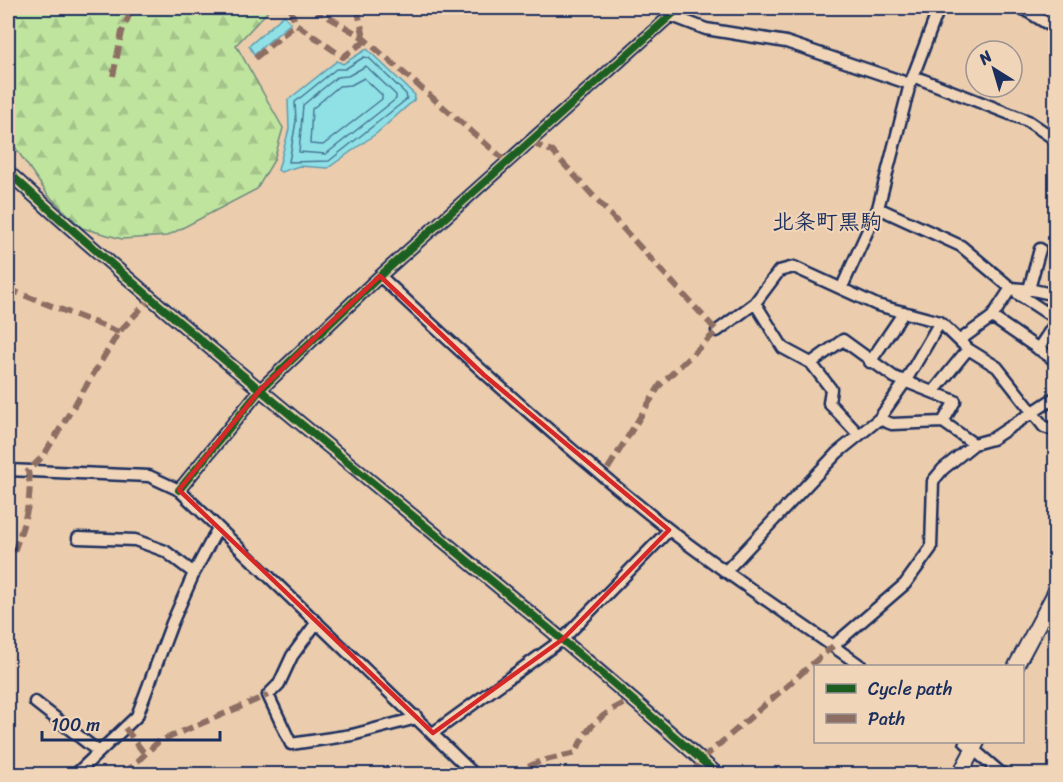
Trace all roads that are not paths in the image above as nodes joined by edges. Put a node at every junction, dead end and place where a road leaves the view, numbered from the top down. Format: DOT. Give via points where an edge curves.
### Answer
graph roads {
  1 [pos="939,8"];
  2 [pos="1022,8"];
  3 [pos="675,12"];
  4 [pos="1056,29"];
  5 [pos="911,80"];
  6 [pos="1056,140"];
  7 [pos="8,172"];
  8 [pos="878,208"];
  9 [pos="1040,249"];
  10 [pos="380,276"];
  11 [pos="842,287"];
  12 [pos="1020,289"];
  13 [pos="1056,296"];
  14 [pos="755,303"];
  15 [pos="904,312"];
  16 [pos="1047,313"];
  17 [pos="992,317"];
  18 [pos="940,321"];
  19 [pos="1052,328"];
  20 [pos="717,331"];
  21 [pos="960,340"];
  22 [pos="968,349"];
  23 [pos="1038,350"];
  24 [pos="1056,361"];
  25 [pos="870,362"];
  26 [pos="811,363"];
  27 [pos="905,382"];
  28 [pos="260,390"];
  29 [pos="934,391"];
  30 [pos="1056,397"];
  31 [pos="1033,412"];
  32 [pos="879,419"];
  33 [pos="943,422"];
  34 [pos="1056,431"];
  35 [pos="859,435"];
  36 [pos="974,444"];
  37 [pos="8,470"];
  38 [pos="179,490"];
  39 [pos="218,528"];
  40 [pos="669,530"];
  41 [pos="78,538"];
  42 [pos="725,572"];
  43 [pos="194,573"];
  44 [pos="1056,591"];
  45 [pos="317,622"];
  46 [pos="563,639"];
  47 [pos="833,646"];
  48 [pos="860,665"];
  49 [pos="1017,665"];
  50 [pos="35,702"];
  51 [pos="416,716"];
  52 [pos="433,733"];
  53 [pos="972,744"];
  54 [pos="99,752"];
  55 [pos="76,774"];
  56 [pos="474,774"];
  57 [pos="717,774"];
  58 [pos="960,774"];
  59 [pos="1002,774"];
  1 -- 5 [label="street"];
  2 -- 4 [label="street"];
  3 -- 5 [label="street" via="706,28 786,42"];
  3 -- 10 [label="street"];
  5 -- 6 [label="street" via="1028,121"];
  5 -- 8 [label="street"];
  7 -- 28 [label="street" via="150,299"];
  8 -- 11 [label="street"];
  8 -- 12 [label="street" via="961,246"];
  9 -- 12 [label="street"];
  10 -- 28 [label="street"];
  10 -- 40 [label="street" via="484,375"];
  11 -- 14 [label="street" via="794,267 779,271"];
  11 -- 15 [label="street"];
  12 -- 13 [label="street"];
  12 -- 16 [label="street" via="1018,294"];
  12 -- 17 [label="street"];
  14 -- 20 [label="street"];
  14 -- 26 [label="street" via="783,348"];
  15 -- 18 [label="street"];
  15 -- 25 [label="street"];
  17 -- 21 [label="street"];
  17 -- 23 [label="street"];
  18 -- 21 [label="street"];
  18 -- 27 [label="street"];
  19 -- 23 [label="street"];
  21 -- 22 [label="street"];
  22 -- 29 [label="street"];
  22 -- 31 [label="street" via="997,367"];
  23 -- 24 [label="street"];
  25 -- 26 [label="street" via="843,340"];
  25 -- 27 [label="street"];
  26 -- 35 [label="street" via="831,389 829,403"];
  27 -- 29 [label="street"];
  27 -- 32 [label="street"];
  28 -- 38 [label="street"];
  28 -- 46 [label="street"];
  29 -- 33 [label="street" via="955,401"];
  30 -- 31 [label="street"];
  31 -- 34 [label="street" via="1044,427"];
  31 -- 36 [label="street" via="992,439"];
  32 -- 33 [label="street" via="892,424"];
  32 -- 35 [label="street"];
  33 -- 36 [label="street"];
  35 -- 42 [label="street" via="837,453"];
  36 -- 47 [label="street" via="933,482 931,548 905,584"];
  37 -- 38 [label="street" via="149,476"];
  38 -- 39 [label="street"];
  39 -- 43 [label="street"];
  39 -- 45 [label="street"];
  40 -- 42 [label="street"];
  40 -- 46 [label="street"];
  41 -- 43 [label="street" via="135,540 165,550"];
  42 -- 47 [label="street"];
  43 -- 54 [label="street" via="137,716"];
  44 -- 49 [label="main road"];
  45 -- 51 [label="street"];
  45 -- 51 [label="street" via="292,656 279,684 268,695 291,744 352,735"];
  46 -- 52 [label="street"];
  46 -- 57 [label="street"];
  47 -- 48 [label="street"];
  50 -- 54 [label="street"];
  51 -- 52 [label="street"];
  52 -- 56 [label="street"];
  53 -- 58 [label="main road"];
  53 -- 59 [label="street"];
  54 -- 55 [label="street"];
}
